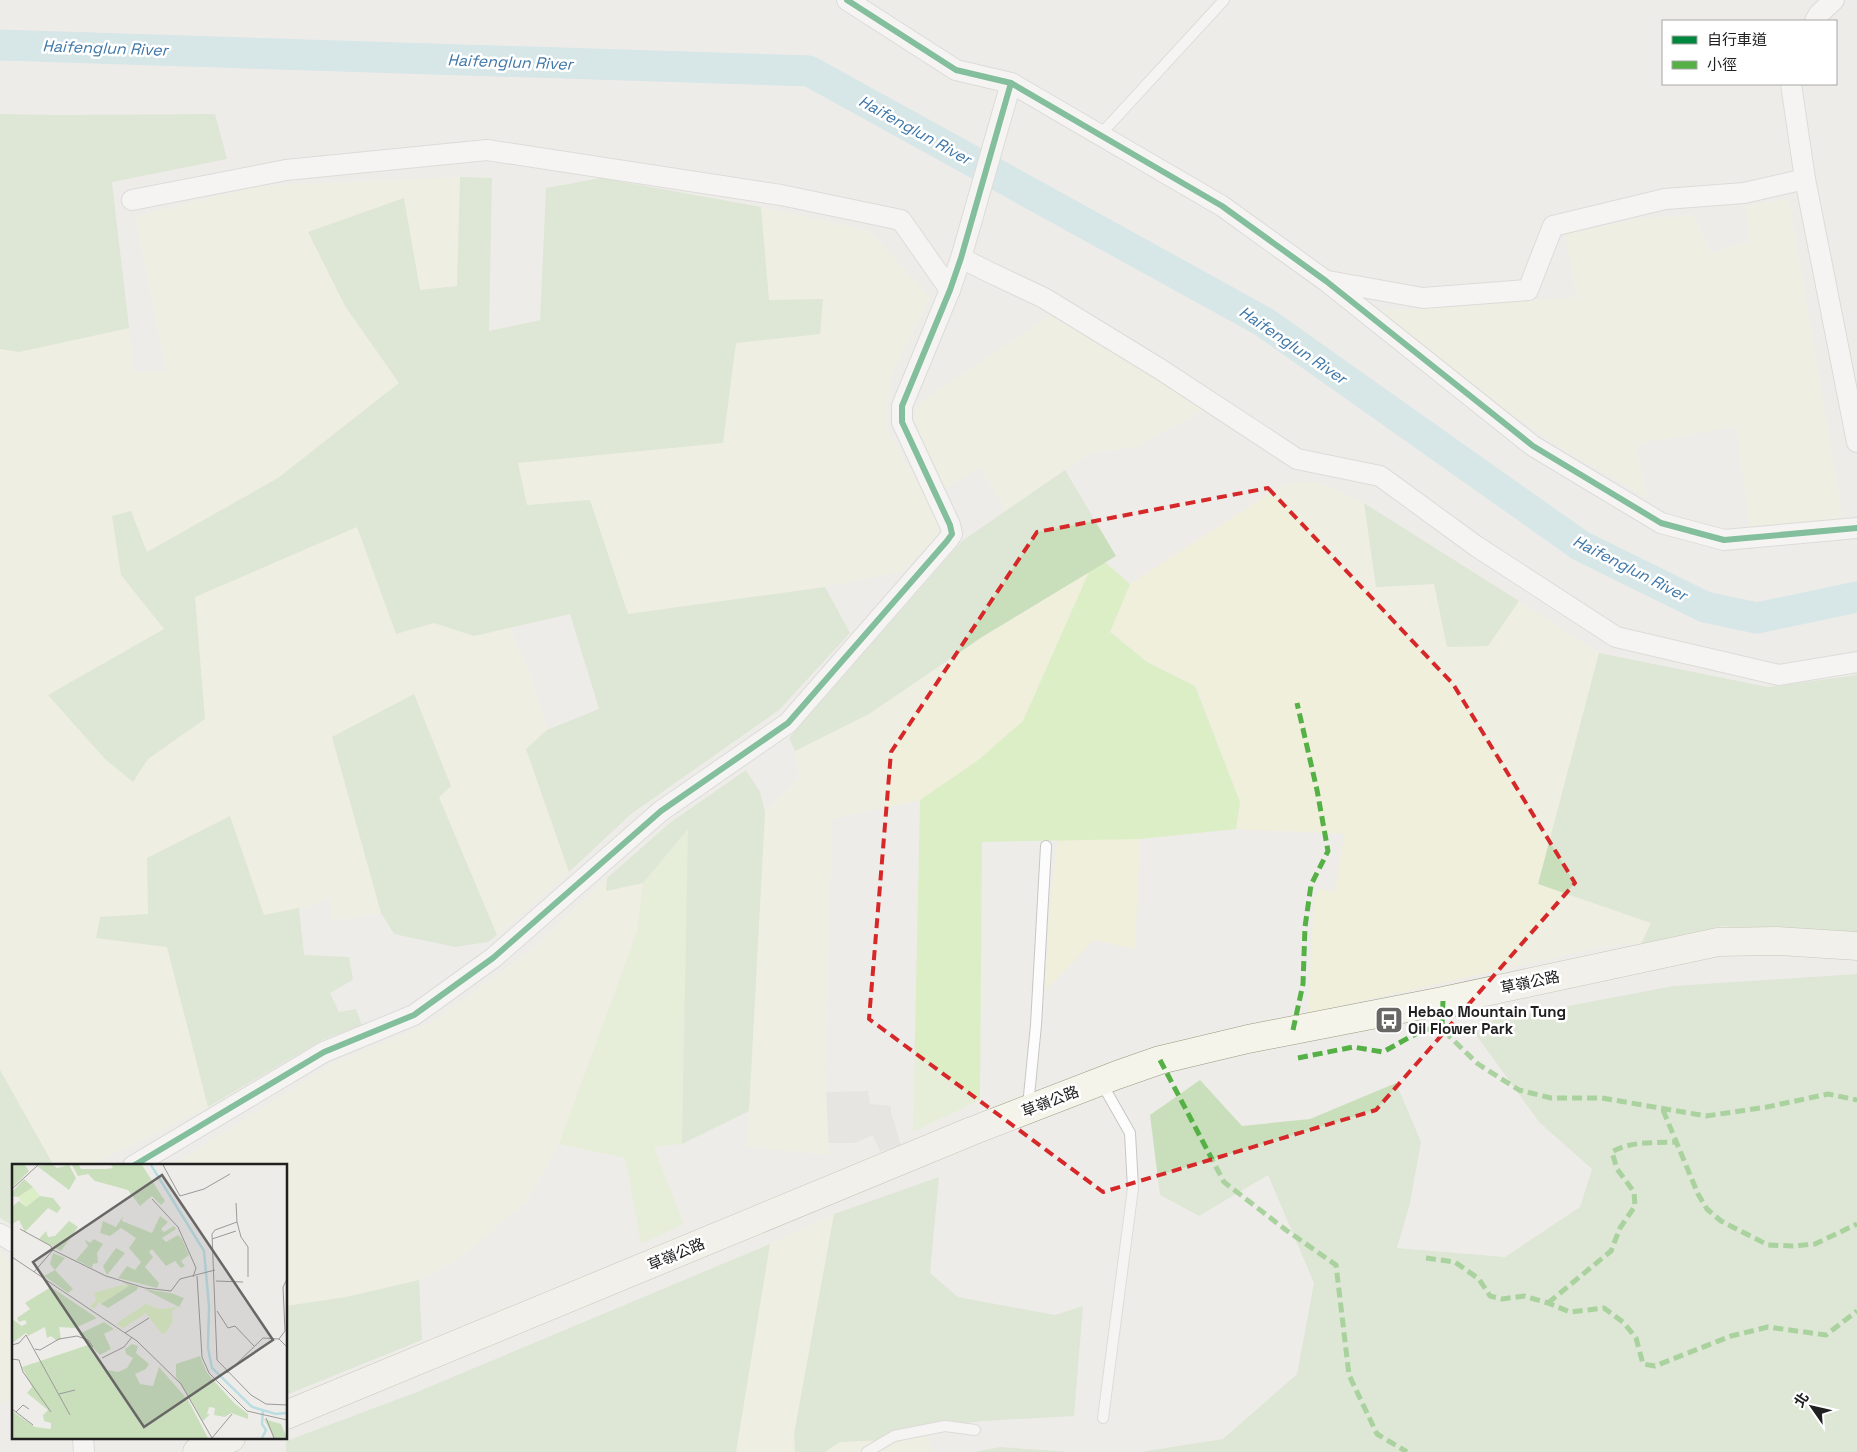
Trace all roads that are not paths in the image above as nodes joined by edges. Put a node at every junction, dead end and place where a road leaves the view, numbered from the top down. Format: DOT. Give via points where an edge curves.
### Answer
graph roads {
  1 [pos="848,0"];
  2 [pos="1224,0"];
  3 [pos="1834,0"];
  4 [pos="1816,20"];
  5 [pos="1011,83"];
  6 [pos="1791,85"];
  7 [pos="1100,134"];
  8 [pos="1805,179"];
  9 [pos="132,200"];
  10 [pos="961,258"];
  11 [pos="1326,281"];
  12 [pos="950,290"];
  13 [pos="1857,442"];
  14 [pos="1857,528"];
  15 [pos="1857,662"];
  16 [pos="1046,846"];
  17 [pos="1857,946"];
  18 [pos="1101,1081"];
  19 [pos="1028,1109"];
  20 [pos="136,1164"];
  21 [pos="0,1234"];
  22 [pos="12,1241"];
  23 [pos="288,1414"];
  24 [pos="1103,1418"];
  25 [pos="975,1430"];
  26 [pos="226,1440"];
  27 [pos="198,1452"];
  28 [pos="867,1452"];
  1 -- 5 [label="street" via="956,70"];
  2 -- 7 [label="lane"];
  3 -- 4 [label="street"];
  5 -- 7 [label="street"];
  5 -- 10 [label="street"];
  6 -- 8 [label="street"];
  7 -- 11 [label="street" via="1222,206"];
  8 -- 11 [label="street" via="1744,194 1665,199 1553,226 1528,290 1423,298"];
  8 -- 13 [label="street"];
  9 -- 12 [label="street" via="286,170 487,150 781,195 901,220"];
  10 -- 12 [label="street"];
  10 -- 15 [label="street" via="1044,298 1297,459 1380,476 1476,546 1616,637 1779,674"];
  11 -- 14 [label="street" via="1533,446 1661,523 1724,540"];
  12 -- 20 [label="street" via="902,406 902,422 952,534 788,723 661,811 493,958 414,1015 324,1052"];
  16 -- 19 [label="lane"];
  17 -- 18 [label="main road, 草嶺公路" via="1718,942 1248,1039 1160,1060"];
  18 -- 19 [label="main road, 草嶺公路"];
  18 -- 24 [label="lane" via="1130,1133 1133,1188"];
  19 -- 23 [label="main road, 草嶺公路"];
  21 -- 22 [label="street"];
  25 -- 28 [label="lane" via="945,1426 894,1436"];
  26 -- 27 [label="main road"];
}
